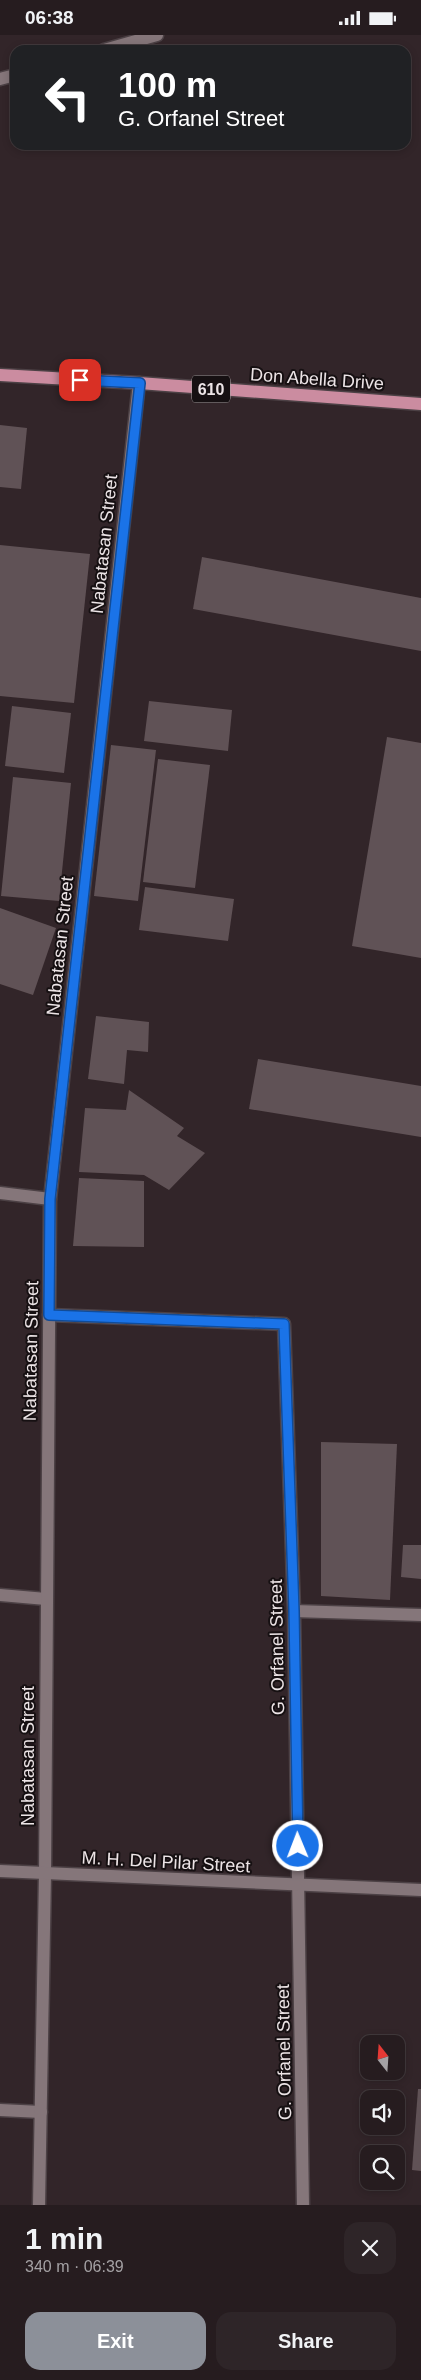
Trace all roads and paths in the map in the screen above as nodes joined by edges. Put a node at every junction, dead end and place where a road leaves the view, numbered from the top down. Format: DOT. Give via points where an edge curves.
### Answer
graph roads {
  1 [pos="157,35"];
  2 [pos="122,45"];
  3 [pos="0,375"];
  4 [pos="140,383"];
  5 [pos="421,405"];
  6 [pos="0,1193"];
  7 [pos="50,1199"];
  8 [pos="49,1315"];
  9 [pos="0,1595"];
  10 [pos="46,1599"];
  11 [pos="294,1611"];
  12 [pos="421,1615"];
  13 [pos="0,1871"];
  14 [pos="45,1874"];
  15 [pos="299,1885"];
  16 [pos="421,1890"];
  17 [pos="0,2110"];
  18 [pos="41,2112"];
  19 [pos="39,2205"];
  20 [pos="303,2205"];
  1 -- 2 [label="street"];
  3 -- 4 [label="main road, Don Abella Drive / 610"];
  4 -- 5 [label="main road, Don Abella Drive / 610"];
  4 -- 7 [label="street, Nabatasan Street"];
  6 -- 7 [label="street"];
  7 -- 8 [label="street, Nabatasan Street"];
  8 -- 10 [label="street, Nabatasan Street"];
  8 -- 11 [label="street, G. Orfanel Street" via="284,1324"];
  9 -- 10 [label="street"];
  10 -- 14 [label="street, Nabatasan Street"];
  11 -- 12 [label="street"];
  11 -- 15 [label="street, G. Orfanel Street"];
  13 -- 14 [label="street, M. H. Del Pilar Street"];
  14 -- 15 [label="street, M. H. Del Pilar Street"];
  14 -- 18 [label="street, Nabatasan Street"];
  15 -- 16 [label="street, M. H. Del Pilar Street"];
  15 -- 20 [label="street, G. Orfanel Street"];
  17 -- 18 [label="street"];
  18 -- 19 [label="street, Nabatasan Street"];
}
